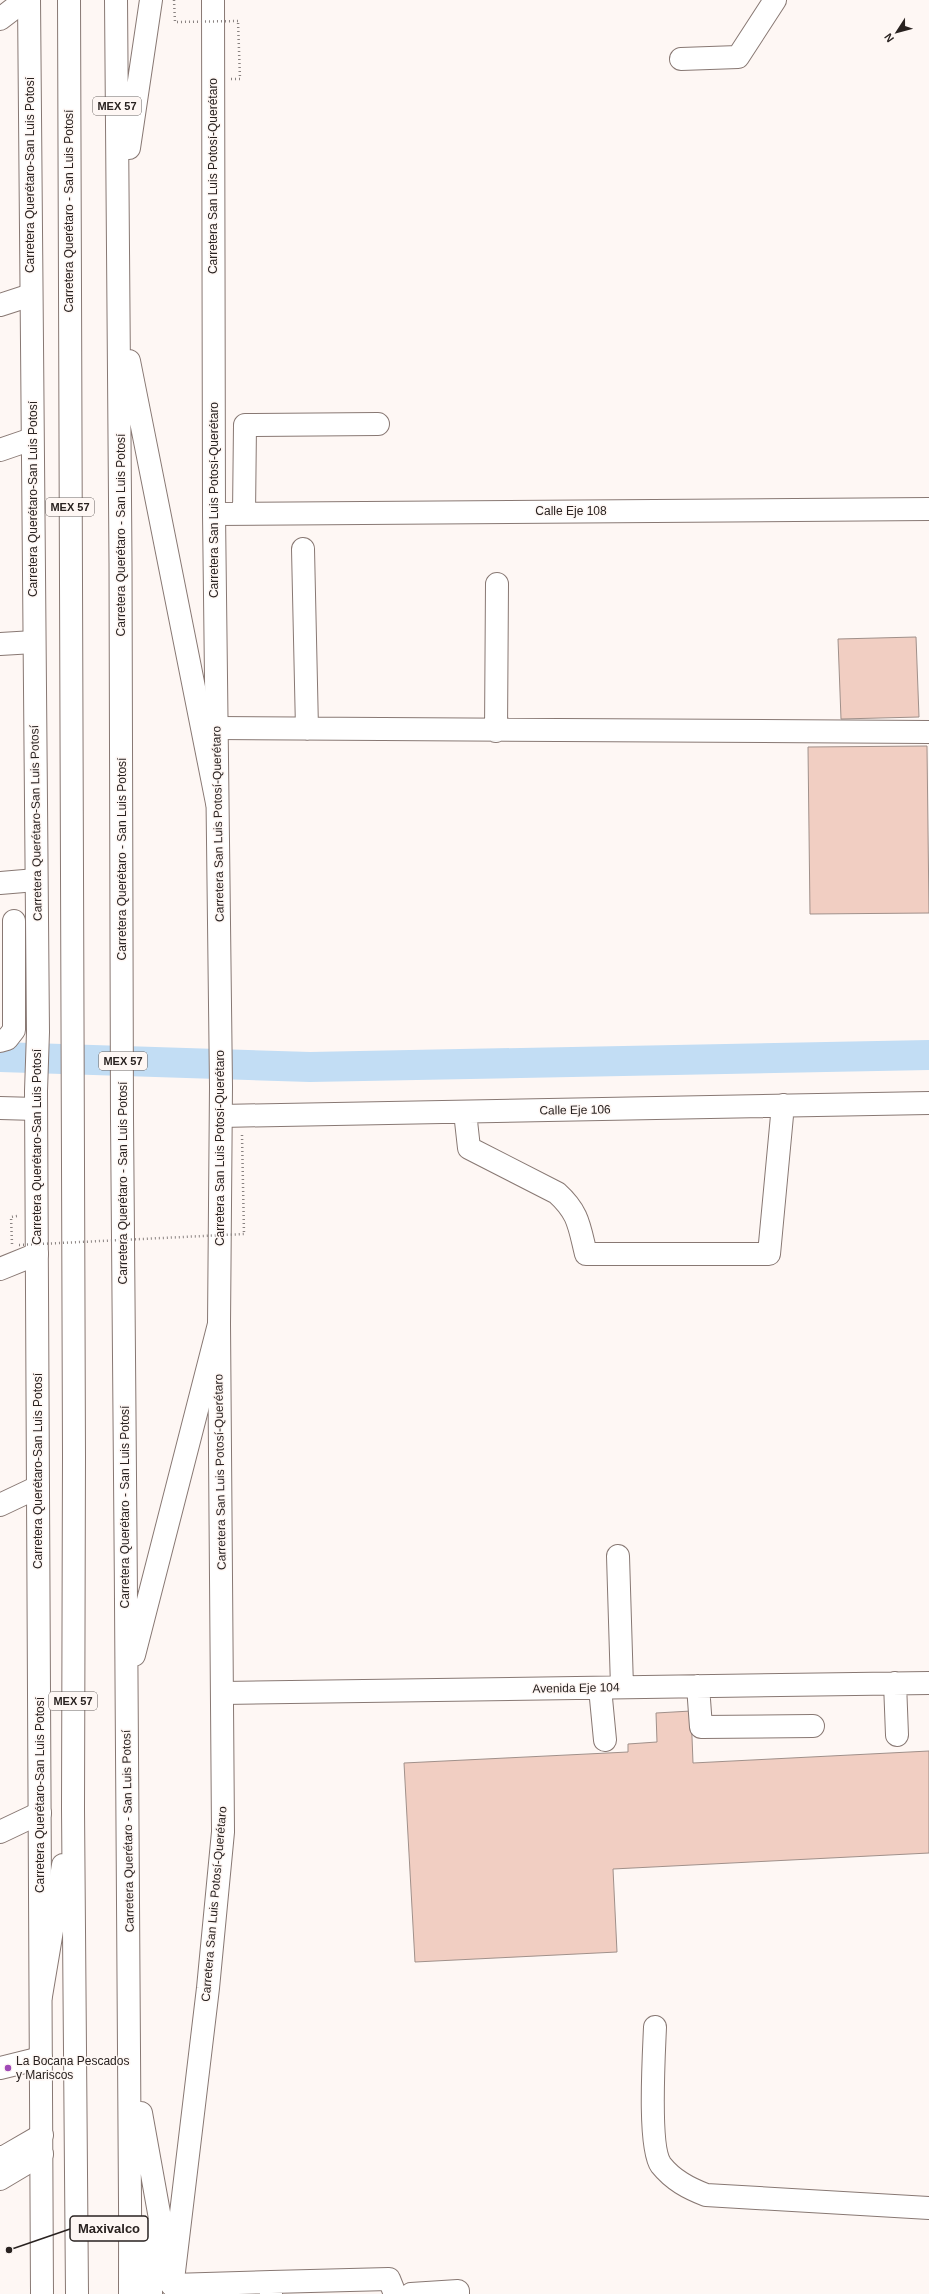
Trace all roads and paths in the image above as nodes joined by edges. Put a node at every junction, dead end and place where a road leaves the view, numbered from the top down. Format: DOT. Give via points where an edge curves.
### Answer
graph roads {
  1 [pos="25,0"];
  2 [pos="29,0"];
  3 [pos="69,0"];
  4 [pos="116,0"];
  5 [pos="151,0"];
  6 [pos="174,0"];
  7 [pos="213,0"];
  8 [pos="775,0"];
  9 [pos="0,19"];
  10 [pos="681,59"];
  11 [pos="213,80"];
  12 [pos="119,213"];
  13 [pos="31,295"];
  14 [pos="0,305"];
  15 [pos="119,311"];
  16 [pos="378,424"];
  17 [pos="32,439"];
  18 [pos="0,450"];
  19 [pos="929,509"];
  20 [pos="214,514"];
  21 [pos="244,514"];
  22 [pos="303,548"];
  23 [pos="497,584"];
  24 [pos="34,642"];
  25 [pos="0,644"];
  26 [pos="216,728"];
  27 [pos="307,729"];
  28 [pos="496,731"];
  29 [pos="929,732"];
  30 [pos="217,802"];
  31 [pos="36,880"];
  32 [pos="0,883"];
  33 [pos="37,920"];
  34 [pos="7,921"];
  35 [pos="0,1041"];
  36 [pos="36,1100"];
  37 [pos="929,1103"];
  38 [pos="783,1105"];
  39 [pos="0,1108"];
  40 [pos="465,1112"];
  41 [pos="221,1116"];
  42 [pos="242,1116"];
  43 [pos="19,1224"];
  44 [pos="19,1238"];
  45 [pos="17,1258"];
  46 [pos="219,1324"];
  47 [pos="38,1487"];
  48 [pos="0,1505"];
  49 [pos="618,1556"];
  50 [pos="895,1683"];
  51 [pos="929,1683"];
  52 [pos="127,1685"];
  53 [pos="698,1686"];
  54 [pos="622,1687"];
  55 [pos="600,1688"];
  56 [pos="223,1693"];
  57 [pos="813,1726"];
  58 [pos="897,1735"];
  59 [pos="605,1740"];
  60 [pos="73,1809"];
  61 [pos="40,1813"];
  62 [pos="0,1832"];
  63 [pos="41,1996"];
  64 [pos="655,2028"];
  65 [pos="41,2058"];
  66 [pos="130,2059"];
  67 [pos="0,2068"];
  68 [pos="42,2144"];
  69 [pos="4,2166"];
  70 [pos="152,2176"];
  71 [pos="929,2208"];
  72 [pos="271,2288"];
  73 [pos="172,2289"];
  74 [pos="42,2294"];
  75 [pos="77,2294"];
  76 [pos="130,2294"];
  77 [pos="151,2294"];
  78 [pos="395,2294"];
  79 [pos="411,2294"];
  80 [pos="458,2294"];
  1 -- 9 [label="main road"];
  2 -- 13 [label="main road, Carretera Querétaro-San Luis Potosí"];
  3 -- 60 [label="main road, Carretera Querétaro - San Luis Potosí / MEX 57"];
  4 -- 12 [label="main road, Carretera Querétaro - San Luis Potosí / MEX 57"];
  5 -- 12 [label="main road"];
  6 -- 11 [label="path, bridge" via="175,22 238,21 240,78"];
  7 -- 11 [label="main road, Carretera San Luis Potosí-Querétaro"];
  8 -- 10 [label="main road" via="738,57"];
  11 -- 20 [label="main road, Carretera San Luis Potosí-Querétaro"];
  12 -- 15 [label="main road, Carretera Querétaro - San Luis Potosí / MEX 57"];
  13 -- 14 [label="main road"];
  13 -- 17 [label="main road, Carretera Querétaro-San Luis Potosí"];
  15 -- 30 [label="main road"];
  15 -- 52 [label="main road, Carretera Querétaro - San Luis Potosí / MEX 57"];
  16 -- 21 [label="main road" via="245,426"];
  17 -- 18 [label="main road"];
  17 -- 24 [label="main road, Carretera Querétaro-San Luis Potosí"];
  19 -- 21 [label="main road, Calle Eje 108"];
  20 -- 21 [label="main road, Calle Eje 108"];
  20 -- 26 [label="main road, Carretera San Luis Potosí-Querétaro"];
  22 -- 27 [label="main road"];
  23 -- 28 [label="main road"];
  24 -- 25 [label="main road"];
  24 -- 31 [label="main road, Carretera Querétaro-San Luis Potosí"];
  26 -- 27 [label="main road"];
  26 -- 30 [label="main road, Carretera San Luis Potosí-Querétaro"];
  27 -- 28 [label="main road"];
  28 -- 29 [label="main road"];
  30 -- 41 [label="main road, Carretera San Luis Potosí-Querétaro"];
  31 -- 32 [label="main road"];
  31 -- 33 [label="main road, Carretera Querétaro-San Luis Potosí"];
  33 -- 34 [label="main road"];
  33 -- 36 [label="main road, Carretera Querétaro-San Luis Potosí"];
  34 -- 35 [label="main road" via="14,1030 7,1039"];
  36 -- 39 [label="main road"];
  36 -- 45 [label="main road, Carretera Querétaro-San Luis Potosí"];
  37 -- 38 [label="main road, Calle Eje 106"];
  38 -- 40 [label="main road, Calle Eje 106"];
  38 -- 40 [label="main road" via="768,1254 586,1254 576,1214 556,1193 469,1148"];
  40 -- 42 [label="main road, Calle Eje 106"];
  41 -- 42 [label="main road, Calle Eje 106"];
  41 -- 46 [label="main road, Carretera San Luis Potosí-Querétaro"];
  42 -- 45 [label="path, bridge" via="244,1234"];
  43 -- 45 [label="path" via="19,1216 11,1217"];
  44 -- 45 [label="path"];
  45 -- 47 [label="main road, Carretera Querétaro-San Luis Potosí"];
  46 -- 52 [label="main road"];
  46 -- 56 [label="main road, Carretera San Luis Potosí-Querétaro"];
  47 -- 48 [label="main road"];
  47 -- 61 [label="main road, Carretera Querétaro-San Luis Potosí"];
  49 -- 54 [label="main road"];
  50 -- 51 [label="main road, Avenida Eje 104"];
  50 -- 53 [label="main road, Avenida Eje 104"];
  50 -- 58 [label="main road"];
  52 -- 66 [label="main road, Carretera Querétaro - San Luis Potosí / MEX 57"];
  53 -- 54 [label="main road, Avenida Eje 104"];
  53 -- 57 [label="main road" via="701,1727"];
  54 -- 55 [label="main road, Avenida Eje 104"];
  55 -- 56 [label="main road, Avenida Eje 104"];
  55 -- 59 [label="main road"];
  56 -- 73 [label="main road, Carretera San Luis Potosí-Querétaro" via="223,1832 208,1988"];
  60 -- 63 [label="main road"];
  60 -- 75 [label="main road, Carretera Querétaro - San Luis Potosí / MEX 57"];
  61 -- 62 [label="main road"];
  61 -- 63 [label="main road, Carretera Querétaro-San Luis Potosí"];
  63 -- 65 [label="main road, Carretera Querétaro-San Luis Potosí"];
  64 -- 71 [label="main road" via="653,2133 660,2164 681,2184 706,2195"];
  65 -- 67 [label="main road"];
  65 -- 68 [label="main road, Carretera Querétaro-San Luis Potosí"];
  66 -- 70 [label="main road"];
  66 -- 76 [label="main road, Carretera Querétaro - San Luis Potosí / MEX 57"];
  68 -- 69 [label="main road"];
  68 -- 74 [label="main road, Carretera Querétaro-San Luis Potosí"];
  70 -- 73 [label="main road"];
  70 -- 77 [label="main road"];
  72 -- 73 [label="main road"];
  72 -- 78 [label="main road" via="389,2279"];
  79 -- 80 [label="main road" via="458,2291"];
}
